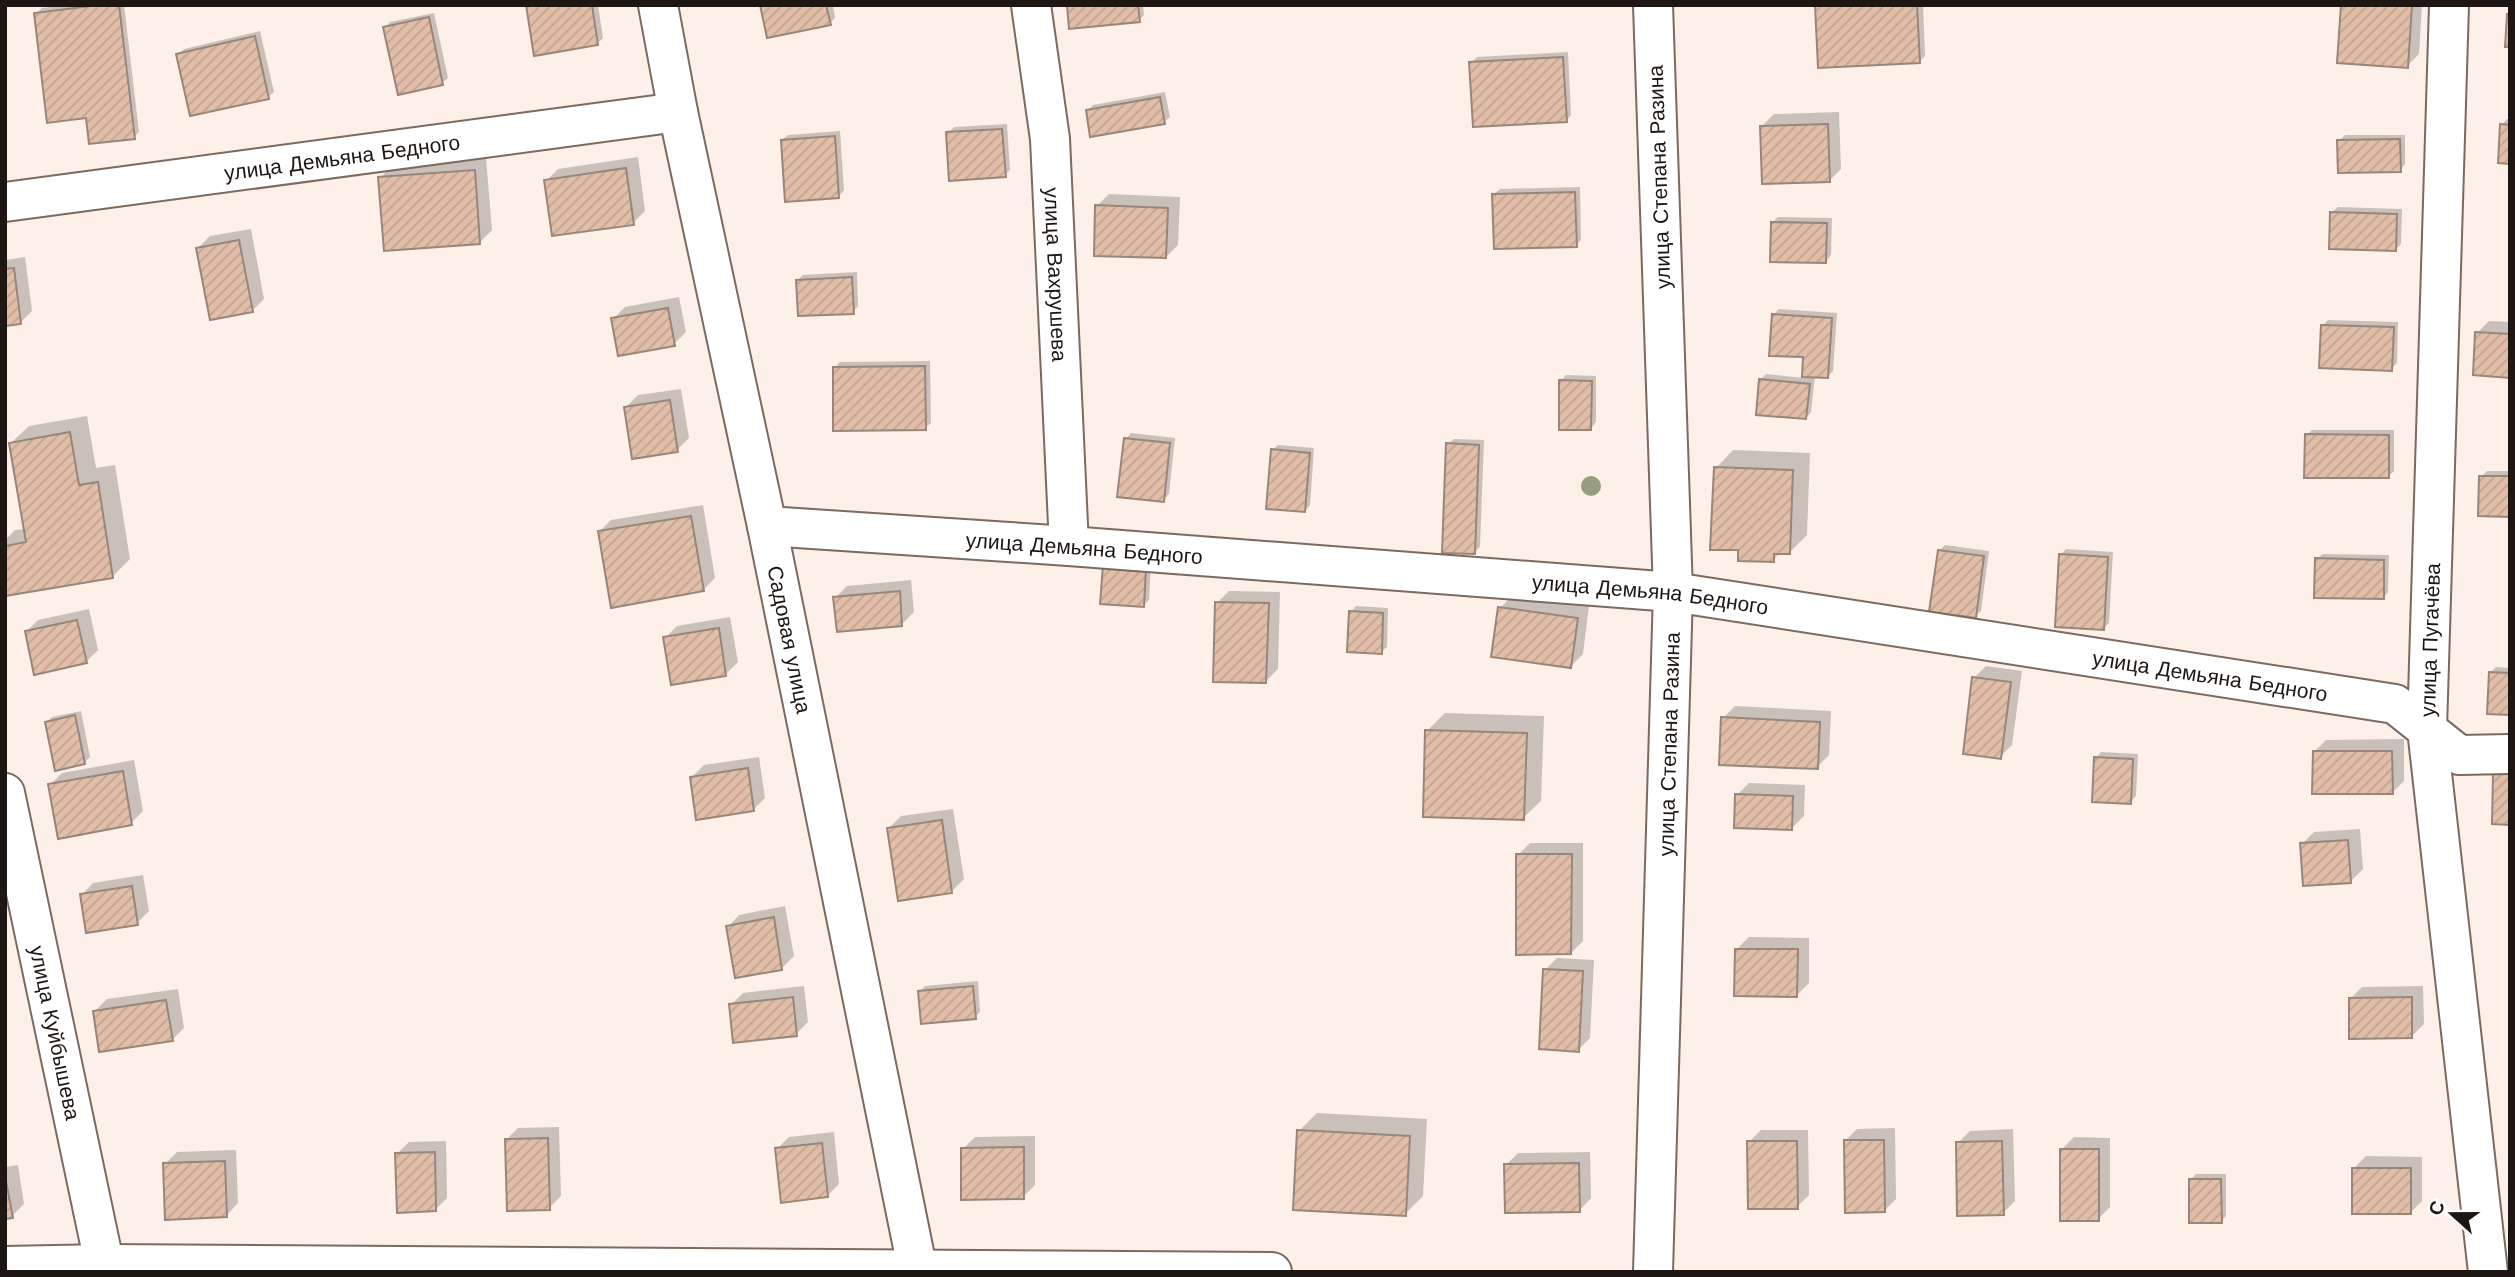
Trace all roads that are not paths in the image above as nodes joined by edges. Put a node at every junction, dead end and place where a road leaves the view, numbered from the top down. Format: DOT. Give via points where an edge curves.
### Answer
graph roads {
  1 [pos="658,5"];
  2 [pos="1031,5"];
  3 [pos="1653,5"];
  4 [pos="2449,5"];
  5 [pos="678,112"];
  6 [pos="5,202"];
  7 [pos="767,526"];
  8 [pos="1069,546"];
  9 [pos="1673,592"];
  10 [pos="2427,729"];
  11 [pos="2510,754"];
  12 [pos="5,793"];
  13 [pos="5,1266"];
  14 [pos="105,1268"];
  15 [pos="918,1270"];
  16 [pos="1272,1272"];
  17 [pos="1653,1272"];
  18 [pos="2488,1272"];
  1 -- 5 [label="street, Садовая улица"];
  2 -- 8 [label="street, улица Вахрушева" via="1050,139"];
  3 -- 9 [label="street, улица Степана Разина"];
  4 -- 10 [label="street, улица Пугачёва"];
  5 -- 6 [label="street, улица Демьяна Бедного"];
  5 -- 7 [label="street, Садовая улица"];
  7 -- 8 [label="street, улица Демьяна Бедного"];
  7 -- 15 [label="street, Садовая улица"];
  8 -- 9 [label="street, улица Демьяна Бедного"];
  9 -- 10 [label="street, улица Демьяна Бедного" via="2395,704"];
  9 -- 17 [label="street, улица Степана Разина"];
  10 -- 11 [label="street, улица Демьяна Бедного" via="2459,755"];
  10 -- 18 [label="street, улица Пугачёва"];
  12 -- 14 [label="street, улица Куйбышева"];
  13 -- 14 [label="street"];
  14 -- 15 [label="street"];
  15 -- 16 [label="street"];
}
